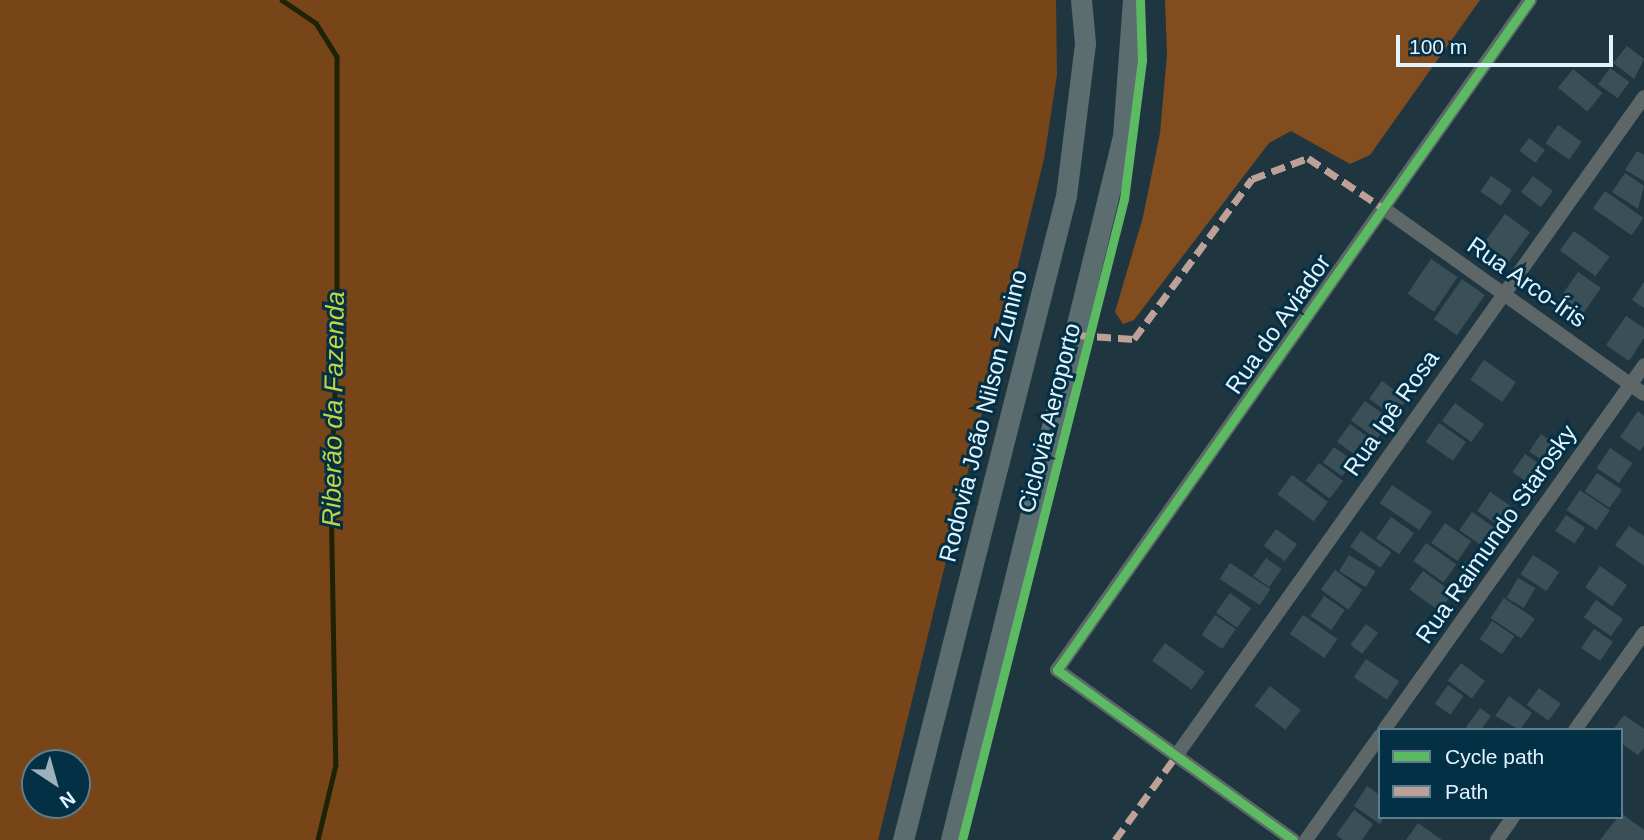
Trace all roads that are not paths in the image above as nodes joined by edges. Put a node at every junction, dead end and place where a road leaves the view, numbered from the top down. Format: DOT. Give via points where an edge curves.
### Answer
graph roads {
  1 [pos="1081,0"];
  2 [pos="1133,0"];
  3 [pos="1530,0"];
  4 [pos="1644,97"];
  5 [pos="1383,208"];
  6 [pos="1504,294"];
  7 [pos="1644,365"];
  8 [pos="1630,384"];
  9 [pos="1644,394"];
  10 [pos="1644,634"];
  11 [pos="1385,728"];
  12 [pos="1576,728"];
  13 [pos="1378,739"];
  14 [pos="1176,756"];
  15 [pos="1512,819"];
  16 [pos="903,840"];
  17 [pos="951,840"];
  18 [pos="1293,840"];
  19 [pos="1306,840"];
  20 [pos="1497,840"];
  1 -- 16 [label="highway, Rodovia João Nilson Zunino" via="1085,44 1066,196"];
  2 -- 17 [label="highway" via="1121,149"];
  3 -- 5 [label="street, Rua do Aviador"];
  4 -- 6 [label="street, Rua Ipê Rosa"];
  5 -- 6 [label="street, Rua Arco-Íris"];
  5 -- 14 [label="street, Rua do Aviador" via="1057,670"];
  6 -- 8 [label="street, Rua Arco-Íris"];
  6 -- 14 [label="street, Rua Ipê Rosa"];
  7 -- 8 [label="street, Rua Raimundo Starosky"];
  8 -- 9 [label="street, Rua Arco-Íris"];
  8 -- 11 [label="street, Rua Raimundo Starosky"];
  10 -- 12 [label="street"];
  13 -- 19 [label="street"];
  14 -- 18 [label="street"];
  15 -- 20 [label="street"];
}
